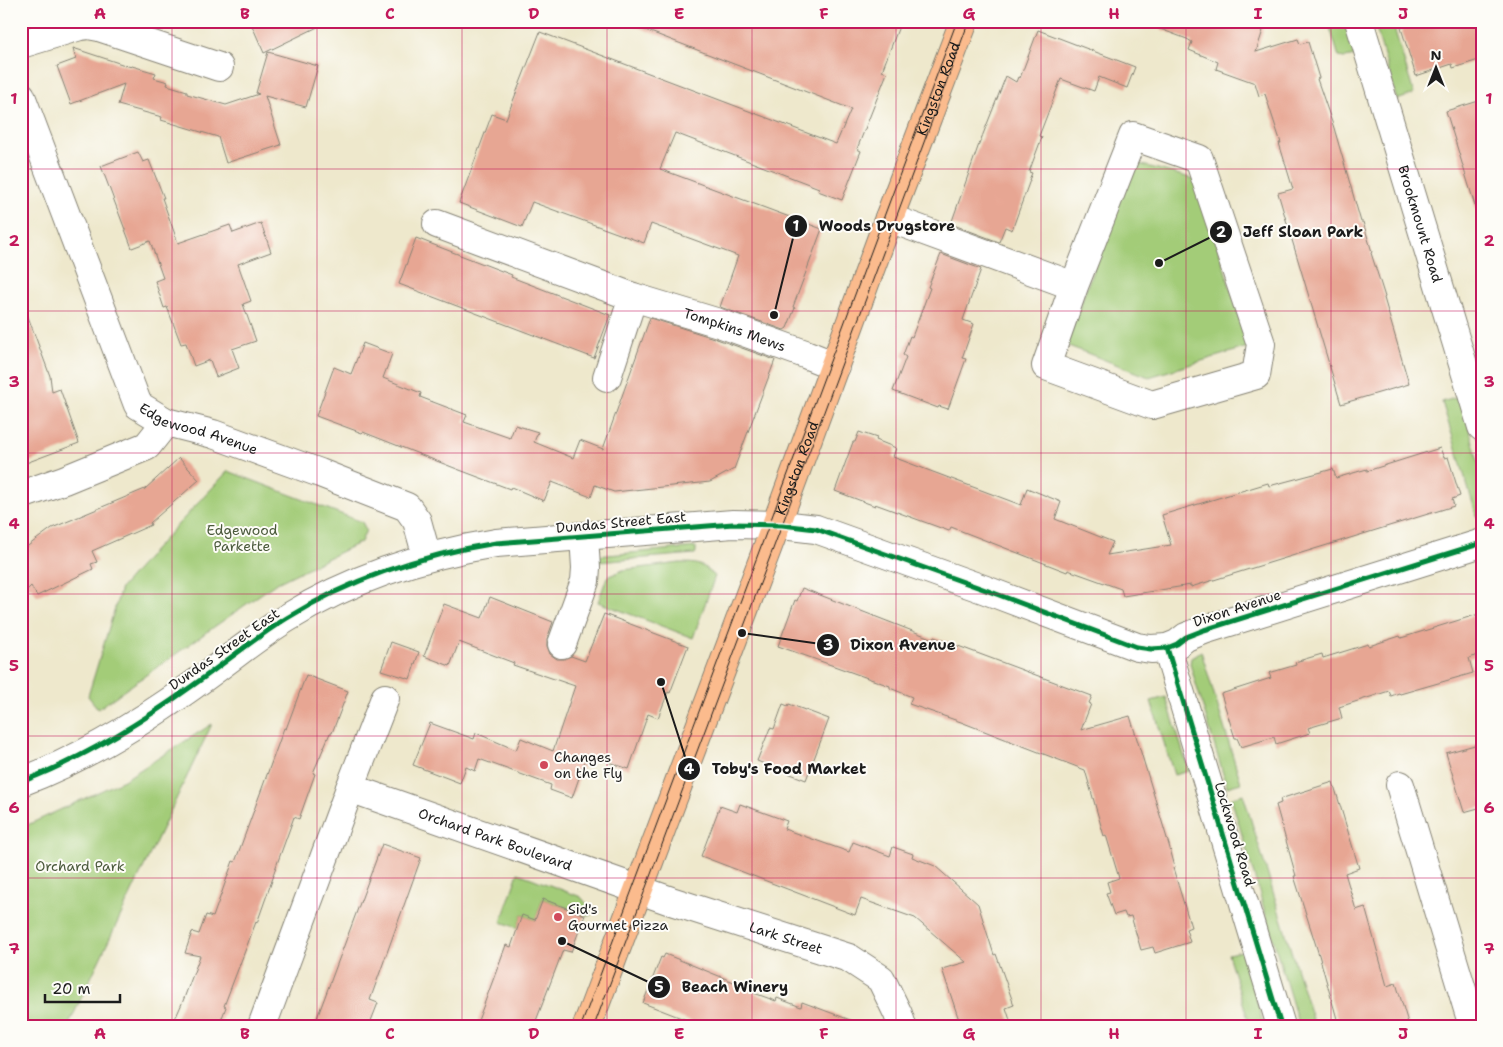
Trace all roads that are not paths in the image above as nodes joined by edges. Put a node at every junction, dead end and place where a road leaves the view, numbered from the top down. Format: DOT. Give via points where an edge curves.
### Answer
graph roads {
  1 [pos="964,21"];
  2 [pos="1360,21"];
  3 [pos="21,44"];
  4 [pos="219,67"];
  5 [pos="21,96"];
  6 [pos="29,139"];
  7 [pos="889,218"];
  8 [pos="437,224"];
  9 [pos="1074,286"];
  10 [pos="633,297"];
  11 [pos="835,366"];
  12 [pos="607,377"];
  13 [pos="166,422"];
  14 [pos="1482,427"];
  15 [pos="21,495"];
  16 [pos="776,526"];
  17 [pos="584,536"];
  18 [pos="1482,543"];
  19 [pos="428,556"];
  20 [pos="562,644"];
  21 [pos="1167,648"];
  22 [pos="386,698"];
  23 [pos="21,782"];
  24 [pos="1400,785"];
  25 [pos="350,788"];
  26 [pos="639,890"];
  27 [pos="262,1026"];
  28 [pos="587,1026"];
  29 [pos="902,1026"];
  30 [pos="1281,1026"];
  31 [pos="1473,1026"];
  1 -- 7 [label="main road, Kingston Road"];
  2 -- 14 [label="street, Brookmount Road"];
  3 -- 4 [label="street" via="88,25"];
  5 -- 6 [label="street, Edgewood Avenue"];
  6 -- 13 [label="street, Edgewood Avenue" via="138,405"];
  7 -- 9 [label="street"];
  7 -- 11 [label="main road, Kingston Road"];
  8 -- 10 [label="street, Tompkins Mews"];
  9 -- 9 [label="street" via="1133,136 1199,159 1261,344 1256,375 1152,405 1046,366"];
  10 -- 11 [label="street, Tompkins Mews" via="719,322"];
  10 -- 12 [label="street"];
  11 -- 16 [label="main road, Kingston Road"];
  13 -- 15 [label="street" via="148,446"];
  13 -- 19 [label="street, Edgewood Avenue" via="213,434 407,507 417,521"];
  16 -- 17 [label="street, Dundas Street East" via="733,524"];
  16 -- 21 [label="street, Dixon Avenue" via="816,529 1137,648"];
  16 -- 26 [label="main road, Kingston Road"];
  17 -- 19 [label="street, Dundas Street East" via="496,543"];
  17 -- 20 [label="street" via="585,581"];
  18 -- 21 [label="street, Dixon Avenue" via="1204,630"];
  19 -- 23 [label="street, Dundas Street East" via="319,600 286,619 137,724 84,754"];
  21 -- 30 [label="street, Lockwood Road"];
  22 -- 25 [label="street"];
  24 -- 31 [label="street"];
  25 -- 26 [label="street, Orchard Park Boulevard"];
  25 -- 27 [label="street"];
  26 -- 28 [label="main road, Kingston Road"];
  26 -- 29 [label="street, Lark Street" via="849,958 881,979"];
}
